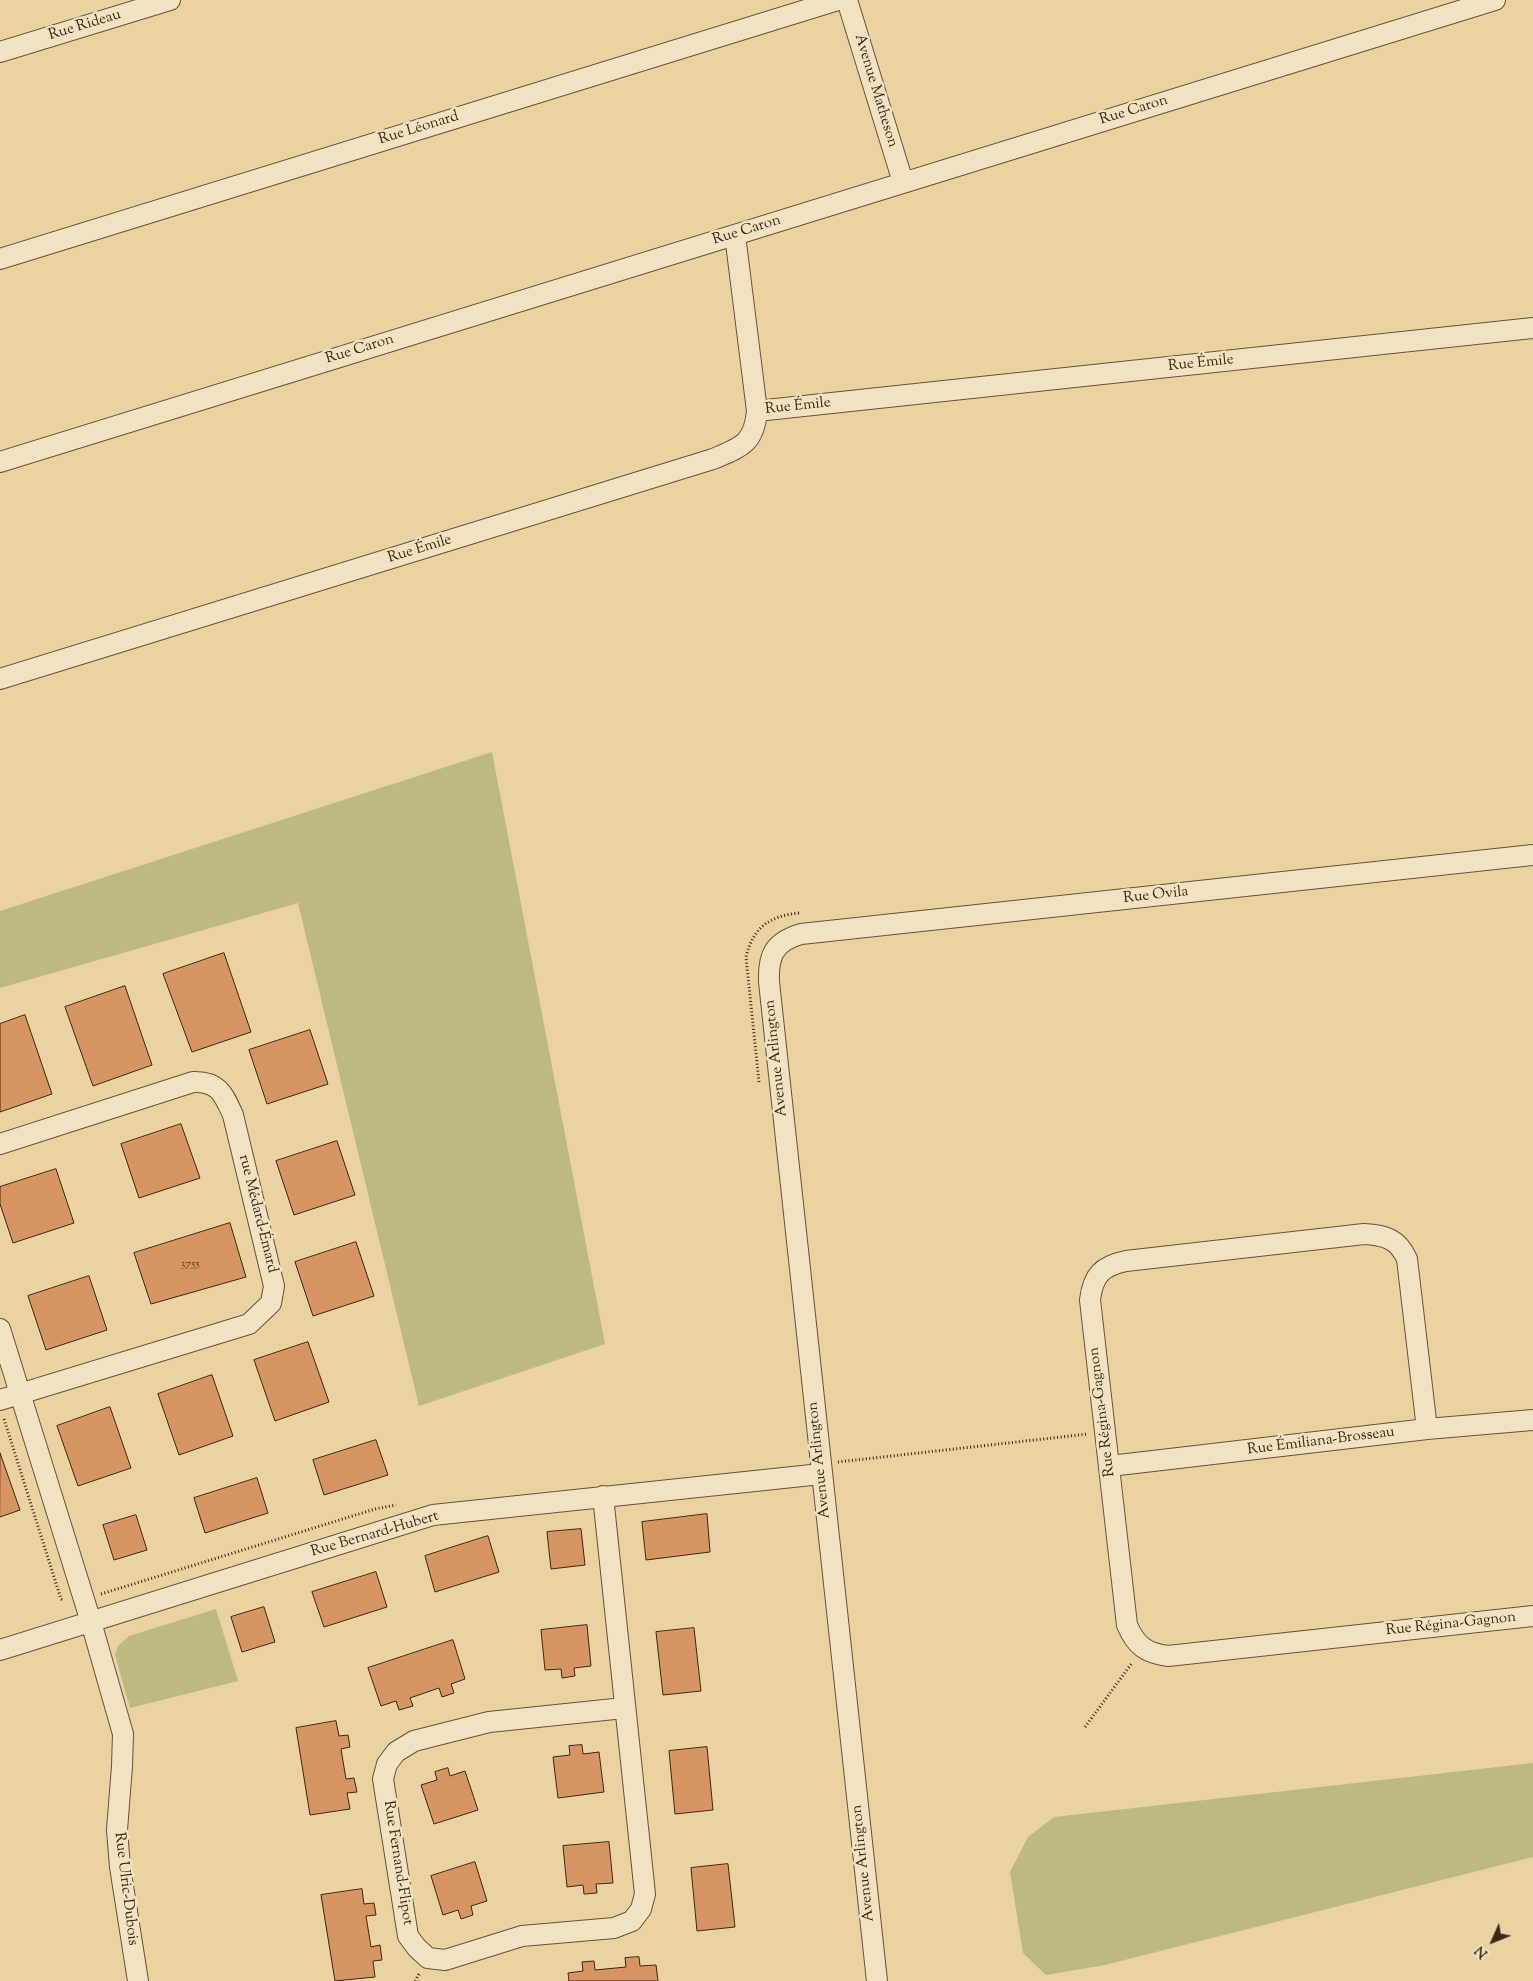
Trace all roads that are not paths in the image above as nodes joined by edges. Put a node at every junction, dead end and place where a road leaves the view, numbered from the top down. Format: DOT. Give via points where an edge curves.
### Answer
graph roads {
  1 [pos="170,0"];
  2 [pos="838,0"];
  3 [pos="847,0"];
  4 [pos="1495,0"];
  5 [pos="0,52"];
  6 [pos="904,182"];
  7 [pos="735,235"];
  8 [pos="0,259"];
  9 [pos="1533,328"];
  10 [pos="757,411"];
  11 [pos="0,462"];
  12 [pos="0,680"];
  13 [pos="1533,855"];
  14 [pos="781,943"];
  15 [pos="0,1144"];
  16 [pos="0,1329"];
  17 [pos="20,1394"];
  18 [pos="2,1409"];
  19 [pos="1533,1420"];
  20 [pos="1427,1429"];
  21 [pos="1110,1466"];
  22 [pos="829,1468"];
  23 [pos="603,1496"];
  24 [pos="1533,1616"];
  25 [pos="91,1622"];
  26 [pos="0,1650"];
  27 [pos="624,1708"];
  28 [pos="138,1981"];
  29 [pos="877,1981"];
  1 -- 5 [label="street, Rue Rideau"];
  2 -- 8 [label="street, Rue Léonard"];
  3 -- 6 [label="street, Avenue Matheson"];
  4 -- 6 [label="street, Rue Caron"];
  6 -- 7 [label="street, Rue Caron"];
  7 -- 10 [label="street"];
  7 -- 11 [label="street, Rue Caron"];
  9 -- 10 [label="street, Rue Émile"];
  10 -- 12 [label="street, Rue Émile" via="756,430 746,442 712,459"];
  13 -- 14 [label="street, Rue Ovila" via="808,933 789,937"];
  14 -- 22 [label="street, Avenue Arlington" via="771,956 768,982"];
  15 -- 17 [label="street, rue Médard-Émard" via="205,1081 222,1092 233,1115 274,1286 270,1303 249,1324"];
  16 -- 17 [label="street"];
  17 -- 18 [label="street, rue Médard-Émard"];
  17 -- 25 [label="street"];
  19 -- 20 [label="street, Rue Émiliana-Brosseau"];
  20 -- 21 [label="street, Rue Émiliana-Brosseau"];
  20 -- 21 [label="street, Rue Régina-Gagnon" via="1407,1259 1393,1239 1364,1234 1126,1261 1112,1264 1099,1273 1092,1285 1090,1300"];
  21 -- 24 [label="street, Rue Régina-Gagnon" via="1127,1625 1142,1649 1153,1654 1168,1656"];
  22 -- 23 [label="street, Rue Bernard-Hubert"];
  22 -- 29 [label="street, Avenue Arlington"];
  23 -- 25 [label="street, Rue Bernard-Hubert" via="433,1516"];
  23 -- 27 [label="street, Rue Fernand-Flipot"];
  25 -- 26 [label="street, Rue Bernard-Hubert"];
  25 -- 28 [label="street, Rue Ulric-Dubois" via="123,1734 117,1830"];
  27 -- 27 [label="street, Rue Fernand-Flipot" via="645,1894 641,1908 632,1920 614,1928 522,1936 445,1960 428,1958 408,1936 383,1779 387,1764 396,1752 414,1741 486,1723"];
}
